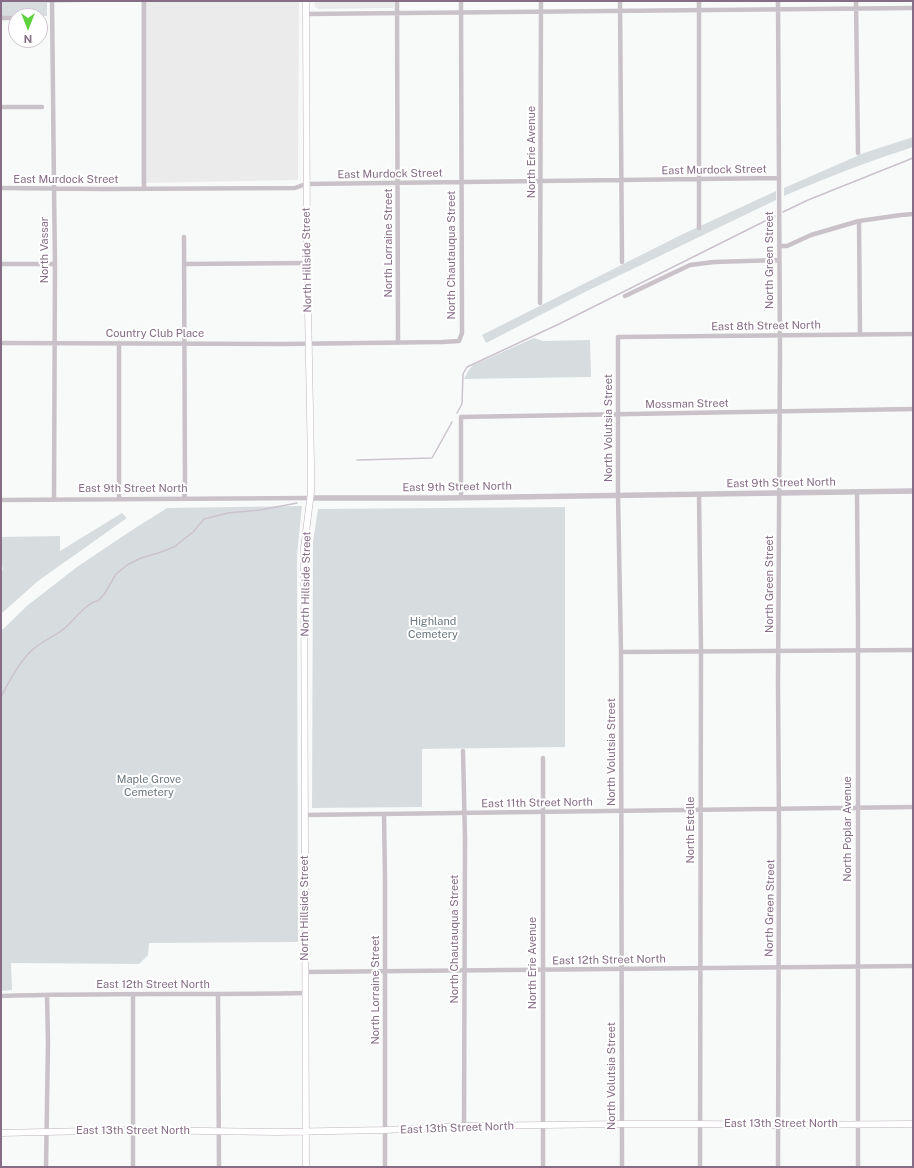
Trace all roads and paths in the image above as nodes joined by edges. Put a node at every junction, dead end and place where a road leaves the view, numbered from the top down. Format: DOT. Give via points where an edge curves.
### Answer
graph roads {
  1 [pos="52,1"];
  2 [pos="144,1"];
  3 [pos="306,1"];
  4 [pos="397,1"];
  5 [pos="461,1"];
  6 [pos="541,1"];
  7 [pos="620,1"];
  8 [pos="699,1"];
  9 [pos="778,1"];
  10 [pos="856,1"];
  11 [pos="857,8"];
  12 [pos="913,8"];
  13 [pos="778,9"];
  14 [pos="699,10"];
  15 [pos="541,11"];
  16 [pos="620,11"];
  17 [pos="461,12"];
  18 [pos="397,13"];
  19 [pos="306,14"];
  20 [pos="1,107"];
  21 [pos="42,107"];
  22 [pos="858,153"];
  23 [pos="779,178"];
  24 [pos="700,179"];
  25 [pos="621,180"];
  26 [pos="541,181"];
  27 [pos="461,182"];
  28 [pos="398,183"];
  29 [pos="306,184"];
  30 [pos="1,188"];
  31 [pos="54,188"];
  32 [pos="144,189"];
  33 [pos="913,214"];
  34 [pos="859,221"];
  35 [pos="699,228"];
  36 [pos="184,238"];
  37 [pos="779,246"];
  38 [pos="779,260"];
  39 [pos="622,262"];
  40 [pos="307,263"];
  41 [pos="1,264"];
  42 [pos="55,264"];
  43 [pos="184,264"];
  44 [pos="625,296"];
  45 [pos="540,303"];
  46 [pos="860,334"];
  47 [pos="913,334"];
  48 [pos="780,335"];
  49 [pos="618,337"];
  50 [pos="398,342"];
  51 [pos="1,343"];
  52 [pos="55,343"];
  53 [pos="119,343"];
  54 [pos="184,343"];
  55 [pos="308,343"];
  56 [pos="913,409"];
  57 [pos="780,411"];
  58 [pos="618,414"];
  59 [pos="913,491"];
  60 [pos="857,492"];
  61 [pos="780,493"];
  62 [pos="699,494"];
  63 [pos="618,495"];
  64 [pos="462,497"];
  65 [pos="310,498"];
  66 [pos="119,499"];
  67 [pos="184,499"];
  68 [pos="1,500"];
  69 [pos="54,500"];
  70 [pos="913,650"];
  71 [pos="700,651"];
  72 [pos="778,651"];
  73 [pos="858,651"];
  74 [pos="620,652"];
  75 [pos="463,751"];
  76 [pos="543,758"];
  77 [pos="913,807"];
  78 [pos="857,808"];
  79 [pos="700,810"];
  80 [pos="779,810"];
  81 [pos="621,811"];
  82 [pos="543,812"];
  83 [pos="464,813"];
  84 [pos="384,814"];
  85 [pos="304,815"];
  86 [pos="858,966"];
  87 [pos="913,966"];
  88 [pos="778,967"];
  89 [pos="700,968"];
  90 [pos="621,969"];
  91 [pos="464,970"];
  92 [pos="542,970"];
  93 [pos="385,971"];
  94 [pos="305,972"];
  95 [pos="305,993"];
  96 [pos="132,994"];
  97 [pos="218,994"];
  98 [pos="47,995"];
  99 [pos="1,996"];
  100 [pos="622,1124"];
  101 [pos="700,1124"];
  102 [pos="913,1124"];
  103 [pos="543,1125"];
  104 [pos="778,1125"];
  105 [pos="858,1125"];
  106 [pos="464,1126"];
  107 [pos="133,1130"];
  108 [pos="385,1130"];
  109 [pos="307,1131"];
  110 [pos="46,1132"];
  111 [pos="218,1132"];
  112 [pos="1,1133"];
  113 [pos="46,1167"];
  114 [pos="132,1167"];
  115 [pos="219,1167"];
  116 [pos="306,1167"];
  117 [pos="385,1167"];
  118 [pos="542,1167"];
  119 [pos="622,1167"];
  120 [pos="700,1167"];
  121 [pos="778,1167"];
  122 [pos="858,1167"];
  1 -- 31 [label="street, North Vassar"];
  2 -- 32 [label="street"];
  3 -- 19 [label="main road, North Hillside Street"];
  4 -- 18 [label="street, North Lorraine Street"];
  5 -- 17 [label="street, North Chautauqua Street"];
  6 -- 15 [label="street, North Erie Avenue"];
  7 -- 16 [label="street"];
  8 -- 14 [label="street"];
  9 -- 13 [label="street, North Green Street"];
  10 -- 11 [label="street"];
  11 -- 12 [label="street"];
  11 -- 13 [label="street"];
  11 -- 22 [label="street"];
  13 -- 14 [label="street"];
  13 -- 23 [label="street, North Green Street"];
  14 -- 16 [label="street"];
  14 -- 24 [label="street"];
  15 -- 16 [label="street"];
  15 -- 17 [label="street"];
  15 -- 26 [label="street, North Erie Avenue"];
  16 -- 25 [label="street"];
  17 -- 18 [label="street"];
  17 -- 27 [label="street, North Chautauqua Street"];
  18 -- 19 [label="street"];
  18 -- 28 [label="street, North Lorraine Street"];
  19 -- 29 [label="main road, North Hillside Street"];
  20 -- 21 [label="street"];
  23 -- 24 [label="street, East Murdock Street"];
  23 -- 37 [label="street, North Green Street"];
  24 -- 25 [label="street, East Murdock Street"];
  24 -- 35 [label="street"];
  25 -- 26 [label="street, East Murdock Street"];
  25 -- 39 [label="street"];
  26 -- 27 [label="street, East Murdock Street"];
  26 -- 45 [label="street, North Erie Avenue"];
  27 -- 28 [label="street, East Murdock Street"];
  27 -- 50 [label="street, North Chautauqua Street" via="462,333 459,341"];
  28 -- 29 [label="street, East Murdock Street"];
  28 -- 50 [label="street, North Lorraine Street"];
  29 -- 32 [label="street, East Murdock Street" via="295,188"];
  29 -- 40 [label="main road, North Hillside Street"];
  30 -- 31 [label="street, East Murdock Street"];
  31 -- 32 [label="street, East Murdock Street"];
  31 -- 42 [label="street, North Vassar"];
  33 -- 34 [label="street"];
  34 -- 37 [label="street" via="810,235 787,246"];
  34 -- 46 [label="street"];
  36 -- 43 [label="street"];
  37 -- 38 [label="street, North Green Street"];
  38 -- 44 [label="street" via="690,265"];
  38 -- 48 [label="street, North Green Street"];
  40 -- 43 [label="street"];
  40 -- 55 [label="main road, North Hillside Street"];
  41 -- 42 [label="street"];
  42 -- 52 [label="street, North Vassar"];
  43 -- 54 [label="street"];
  46 -- 47 [label="street, East 8th Street North"];
  46 -- 48 [label="street, East 8th Street North"];
  48 -- 49 [label="street, East 8th Street North"];
  48 -- 57 [label="street, North Green Street"];
  49 -- 58 [label="street, North Volutsia Street"];
  50 -- 55 [label="street"];
  51 -- 52 [label="street, Country Club Place"];
  52 -- 53 [label="street, Country Club Place"];
  52 -- 69 [label="street, North Vassar"];
  53 -- 54 [label="street, Country Club Place"];
  53 -- 66 [label="street"];
  54 -- 55 [label="street, Country Club Place"];
  54 -- 67 [label="street"];
  55 -- 65 [label="main road, North Hillside Street"];
  56 -- 57 [label="street, Mossman Street"];
  57 -- 58 [label="street, Mossman Street"];
  57 -- 61 [label="street, North Green Street"];
  58 -- 63 [label="street, North Volutsia Street"];
  58 -- 64 [label="street, Mossman Street" via="461,418"];
  59 -- 60 [label="street, East 9th Street North"];
  60 -- 61 [label="street, East 9th Street North"];
  60 -- 73 [label="street, North Poplar Avenue"];
  61 -- 62 [label="street, East 9th Street North"];
  61 -- 72 [label="street, North Green Street"];
  62 -- 63 [label="street, East 9th Street North"];
  62 -- 71 [label="street, North Estelle"];
  63 -- 64 [label="street, East 9th Street North"];
  63 -- 74 [label="street, North Volutsia Street"];
  64 -- 65 [label="street, East 9th Street North"];
  65 -- 67 [label="street, East 9th Street North"];
  65 -- 85 [label="main road, North Hillside Street" via="304,548"];
  66 -- 67 [label="street, East 9th Street North"];
  66 -- 69 [label="street, East 9th Street North"];
  68 -- 69 [label="street, East 9th Street North"];
  70 -- 73 [label="street"];
  71 -- 72 [label="street"];
  71 -- 74 [label="street"];
  71 -- 79 [label="street, North Estelle"];
  72 -- 73 [label="street"];
  72 -- 80 [label="street, North Green Street"];
  73 -- 78 [label="street, North Poplar Avenue"];
  74 -- 81 [label="street, North Volutsia Street"];
  75 -- 83 [label="street, North Chautauqua Street"];
  76 -- 82 [label="street, North Erie Avenue"];
  77 -- 78 [label="street, East 11th Street North"];
  78 -- 80 [label="street, East 11th Street North"];
  78 -- 86 [label="street, North Poplar Avenue"];
  79 -- 80 [label="street, East 11th Street North"];
  79 -- 81 [label="street, East 11th Street North"];
  79 -- 89 [label="street, North Estelle"];
  80 -- 88 [label="street, North Green Street"];
  81 -- 82 [label="street, East 11th Street North"];
  81 -- 90 [label="street, North Volutsia Street"];
  82 -- 83 [label="street, East 11th Street North"];
  82 -- 92 [label="street, North Erie Avenue"];
  83 -- 84 [label="street, East 11th Street North"];
  83 -- 91 [label="street, North Chautauqua Street"];
  84 -- 85 [label="street, East 11th Street North"];
  84 -- 93 [label="street, North Lorraine Street"];
  85 -- 94 [label="main road, North Hillside Street"];
  86 -- 87 [label="street, East 12th Street North"];
  86 -- 88 [label="street, East 12th Street North"];
  86 -- 105 [label="street, North Poplar Avenue"];
  88 -- 89 [label="street, East 12th Street North"];
  88 -- 104 [label="street, North Green Street"];
  89 -- 90 [label="street, East 12th Street North"];
  89 -- 101 [label="street, North Estelle"];
  90 -- 92 [label="street, East 12th Street North"];
  90 -- 100 [label="street, North Volutsia Street"];
  91 -- 92 [label="street, East 12th Street North"];
  91 -- 93 [label="street, East 12th Street North"];
  91 -- 106 [label="street, North Chautauqua Street"];
  92 -- 103 [label="street, North Erie Avenue"];
  93 -- 94 [label="street, East 12th Street North"];
  93 -- 108 [label="street, North Lorraine Street"];
  94 -- 95 [label="main road, North Hillside Street"];
  95 -- 97 [label="street, East 12th Street North"];
  95 -- 109 [label="main road, North Hillside Street"];
  96 -- 97 [label="street, East 12th Street North"];
  96 -- 98 [label="street, East 12th Street North"];
  96 -- 107 [label="street"];
  97 -- 111 [label="street"];
  98 -- 99 [label="street, East 12th Street North"];
  98 -- 110 [label="street"];
  100 -- 101 [label="main road, East 13th Street North"];
  100 -- 103 [label="main road, East 13th Street North"];
  100 -- 119 [label="street, North Volutsia Street"];
  101 -- 104 [label="main road, East 13th Street North"];
  101 -- 120 [label="street, North Estelle"];
  102 -- 105 [label="main road, East 13th Street North"];
  103 -- 106 [label="main road, East 13th Street North"];
  103 -- 118 [label="street, North Erie Avenue"];
  104 -- 105 [label="main road, East 13th Street North"];
  104 -- 121 [label="street, North Green Street"];
  105 -- 122 [label="street, North Poplar Avenue"];
  106 -- 108 [label="main road, East 13th Street North"];
  107 -- 110 [label="main road, East 13th Street North"];
  107 -- 111 [label="main road, East 13th Street North"];
  107 -- 114 [label="street"];
  108 -- 109 [label="main road, East 13th Street North"];
  108 -- 117 [label="street, North Lorraine Street"];
  109 -- 111 [label="main road, East 13th Street North"];
  109 -- 116 [label="main road, North Hillside Street"];
  110 -- 112 [label="main road, East 13th Street North"];
  110 -- 113 [label="street"];
  111 -- 115 [label="street"];
}
